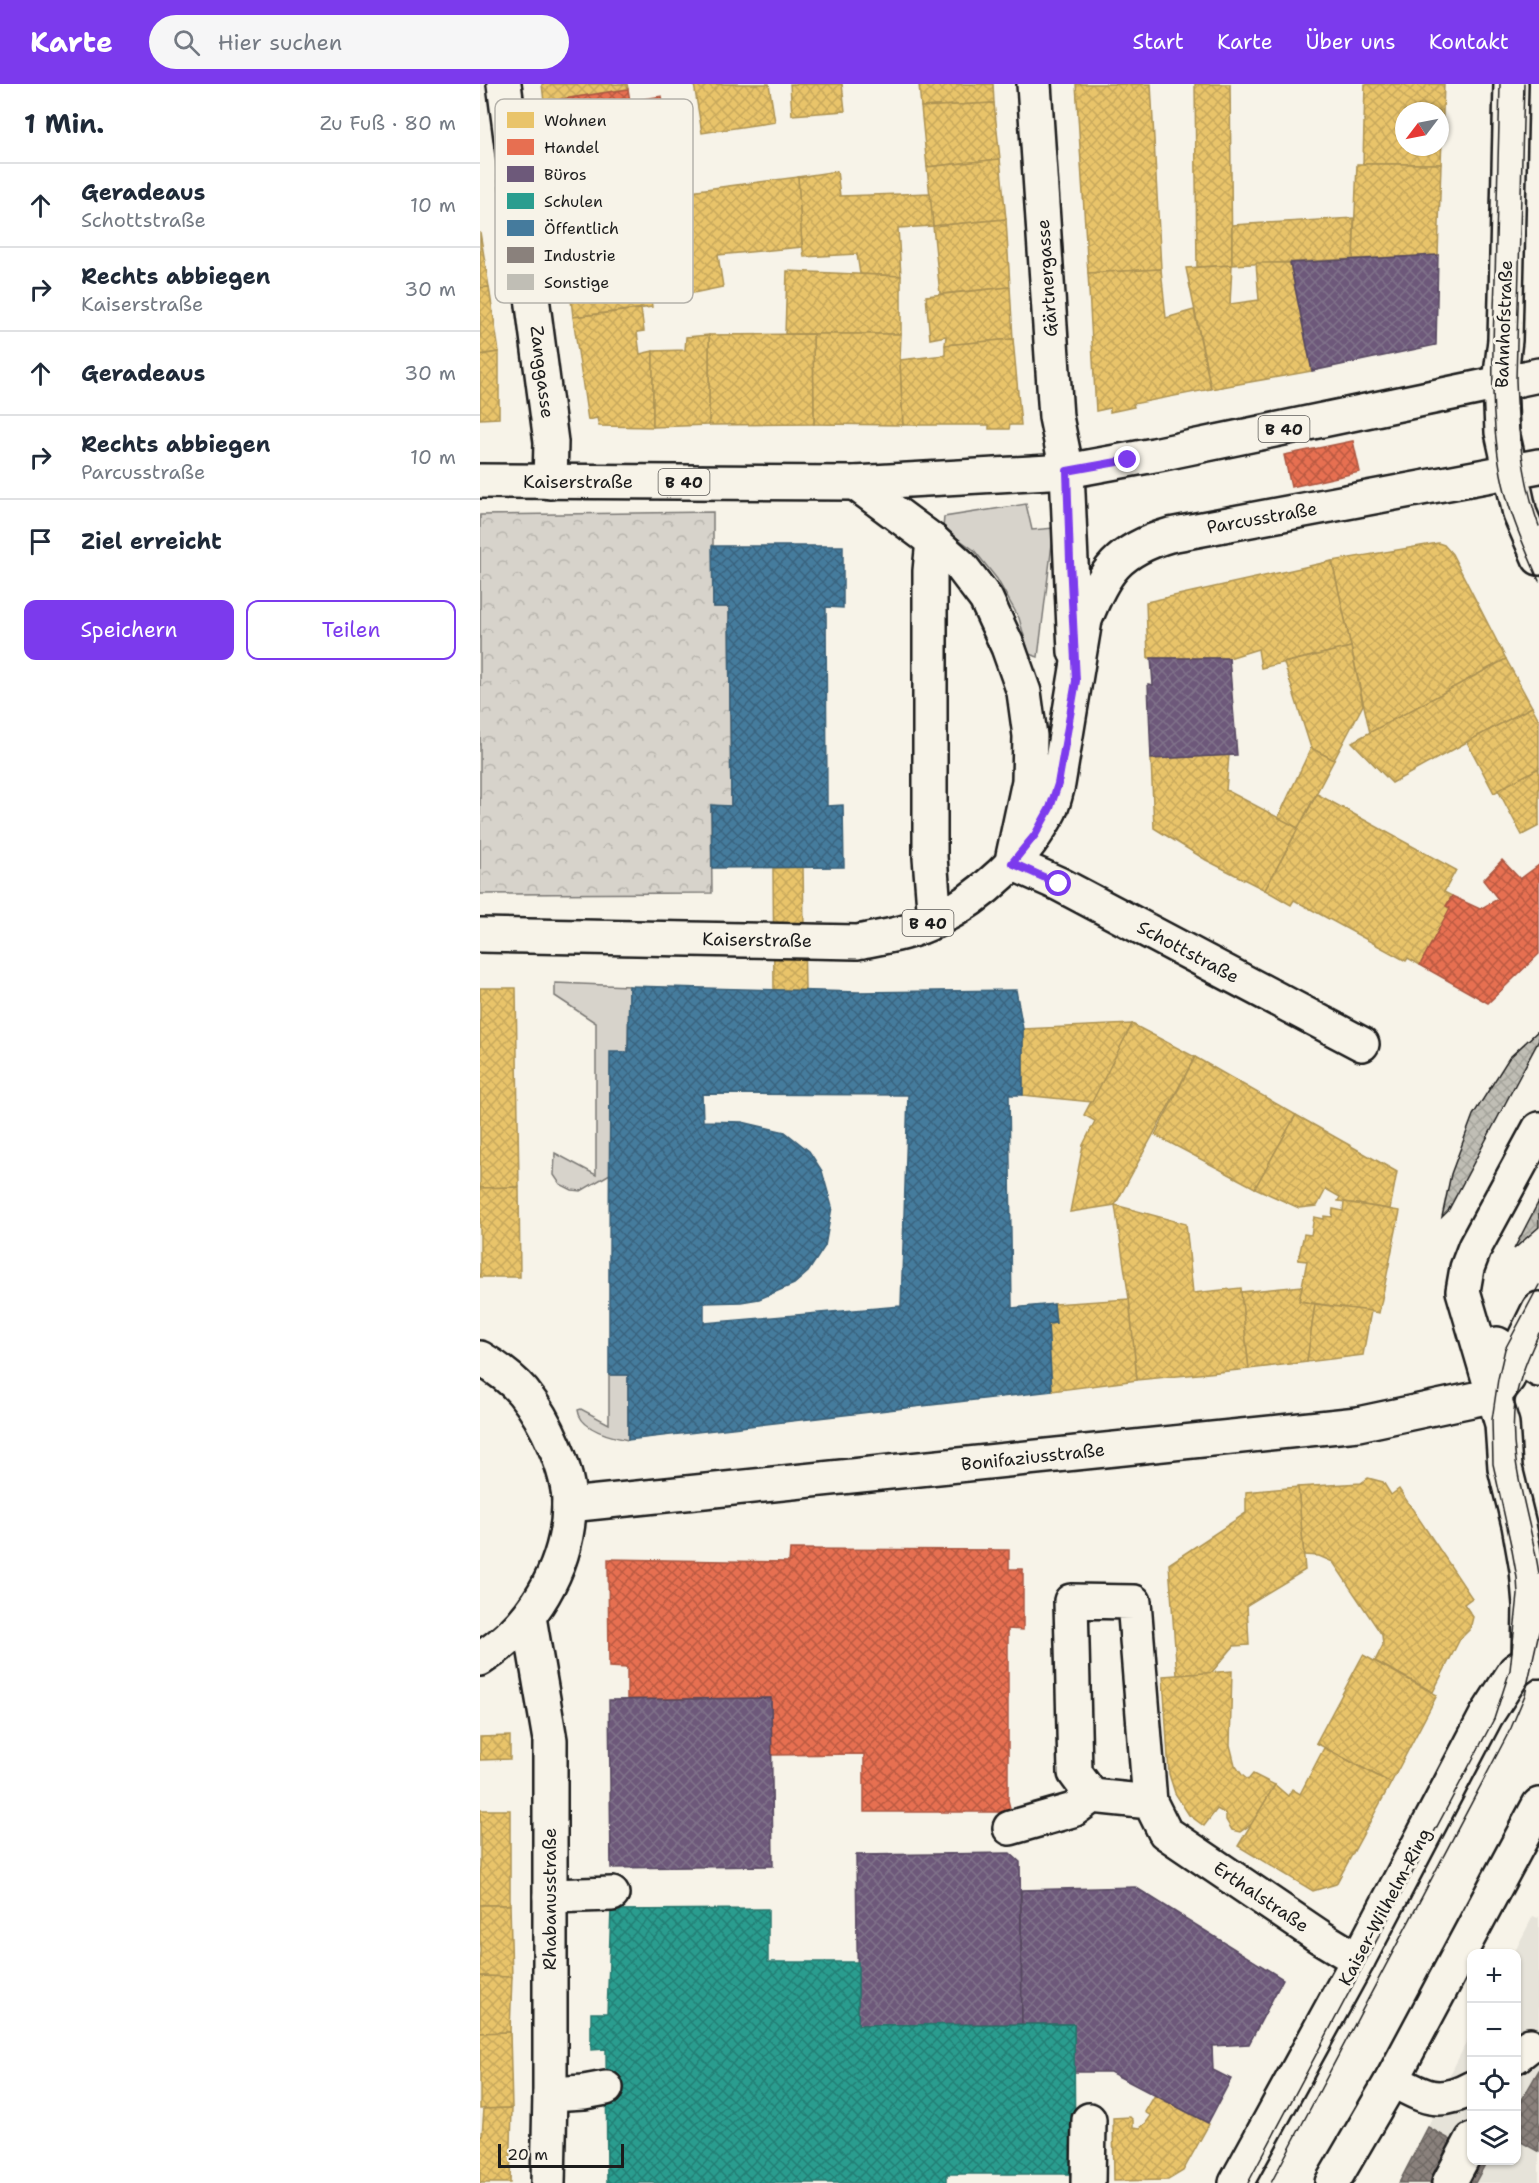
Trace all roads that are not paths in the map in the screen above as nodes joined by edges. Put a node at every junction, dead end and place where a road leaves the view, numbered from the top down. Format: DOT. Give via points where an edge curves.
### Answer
graph roads {
  1 [pos="504,84"];
  2 [pos="1034,84"];
  3 [pos="1511,84"];
  4 [pos="506,99"];
  5 [pos="533,303"];
  6 [pos="1539,375"];
  7 [pos="1500,383"];
  8 [pos="1524,469"];
  9 [pos="1067,471"];
  10 [pos="480,481"];
  11 [pos="550,482"];
  12 [pos="855,483"];
  13 [pos="933,541"];
  14 [pos="1539,558"];
  15 [pos="1076,681"];
  16 [pos="1012,863"];
  17 [pos="935,921"];
  18 [pos="480,935"];
  19 [pos="1362,1044"];
  20 [pos="1539,1129"];
  21 [pos="1539,1309"];
  22 [pos="1471,1320"];
  23 [pos="480,1358"];
  24 [pos="1527,1363"];
  25 [pos="1495,1395"];
  26 [pos="569,1505"];
  27 [pos="529,1617"];
  28 [pos="480,1659"];
  29 [pos="1534,1661"];
  30 [pos="1092,1796"];
  31 [pos="1150,1802"];
  32 [pos="1539,1805"];
  33 [pos="1010,1828"];
  34 [pos="612,1894"];
  35 [pos="550,1896"];
  36 [pos="1358,1960"];
  37 [pos="1392,2080"];
  38 [pos="606,2088"];
  39 [pos="1467,2090"];
  40 [pos="550,2094"];
  41 [pos="1089,2120"];
  42 [pos="1467,2149"];
  43 [pos="1241,2178"];
  44 [pos="548,2183"];
  45 [pos="1088,2183"];
  46 [pos="1332,2183"];
  47 [pos="1449,2183"];
  1 -- 4 [label="street, Zanggasse"];
  2 -- 9 [label="street, Gärtnergasse" via="1056,417"];
  3 -- 7 [label="street, Bahnhofstraße" via="1505,340"];
  5 -- 11 [label="street, Zanggasse" via="551,442"];
  6 -- 7 [label="street, B 40"];
  7 -- 8 [label="street, Bahnhofstraße" via="1502,432"];
  7 -- 9 [label="street, B 40"];
  8 -- 14 [label="street, Bahnhofstraße" via="1520,514"];
  8 -- 15 [label="street, Parcusstraße / B 40" via="1145,542 1112,567 1094,597 1085,620"];
  9 -- 12 [label="street, Kaiserstraße / B 40"];
  9 -- 15 [label="street, Gärtnergasse"];
  10 -- 11 [label="street, Kaiserstraße / B 40"];
  11 -- 12 [label="street, Kaiserstraße / B 40"];
  12 -- 13 [label="street"];
  13 -- 16 [label="street" via="962,566 986,599 1024,692 1029,781"];
  13 -- 17 [label="street" via="930,857"];
  15 -- 16 [label="street, Kaiserstraße / B 40" via="1058,784 1050,808 1035,835"];
  16 -- 17 [label="street, Kaiserstraße / B 40" via="976,895"];
  16 -- 19 [label="street, Schottstraße"];
  17 -- 18 [label="street, Kaiserstraße / B 40" via="857,942"];
  20 -- 22 [label="street" via="1490,1216 1467,1268 1463,1291"];
  21 -- 24 [label="street"];
  22 -- 24 [label="street" via="1487,1337"];
  22 -- 25 [label="street"];
  23 -- 26 [label="street" via="522,1392 543,1423 565,1477"];
  24 -- 25 [label="street"];
  25 -- 26 [label="street, Bonifaziusstraße" via="1369,1422"];
  25 -- 29 [label="street" via="1505,1468 1527,1570 1527,1646"];
  26 -- 27 [label="street" via="565,1542 557,1567"];
  27 -- 28 [label="street"];
  27 -- 35 [label="street, Rhabanusstraße" via="550,1740"];
  29 -- 36 [label="street, Kaiser-Wilhelm-Ring" via="1515,1671 1486,1716"];
  30 -- 31 [label="street"];
  30 -- 31 [label="street" via="1075,1773 1071,1601 1134,1602"];
  30 -- 33 [label="street" via="1073,1810"];
  31 -- 36 [label="street, Erthalstraße" via="1165,1832"];
  32 -- 37 [label="street"];
  34 -- 35 [label="street"];
  35 -- 40 [label="street, Rhabanusstraße"];
  36 -- 43 [label="street, Kaiser-Wilhelm-Ring"];
  37 -- 39 [label="street" via="1436,2100"];
  37 -- 46 [label="street"];
  38 -- 40 [label="street"];
  40 -- 44 [label="street, Rhabanusstraße"];
  41 -- 45 [label="street"];
  42 -- 47 [label="street"];
}
